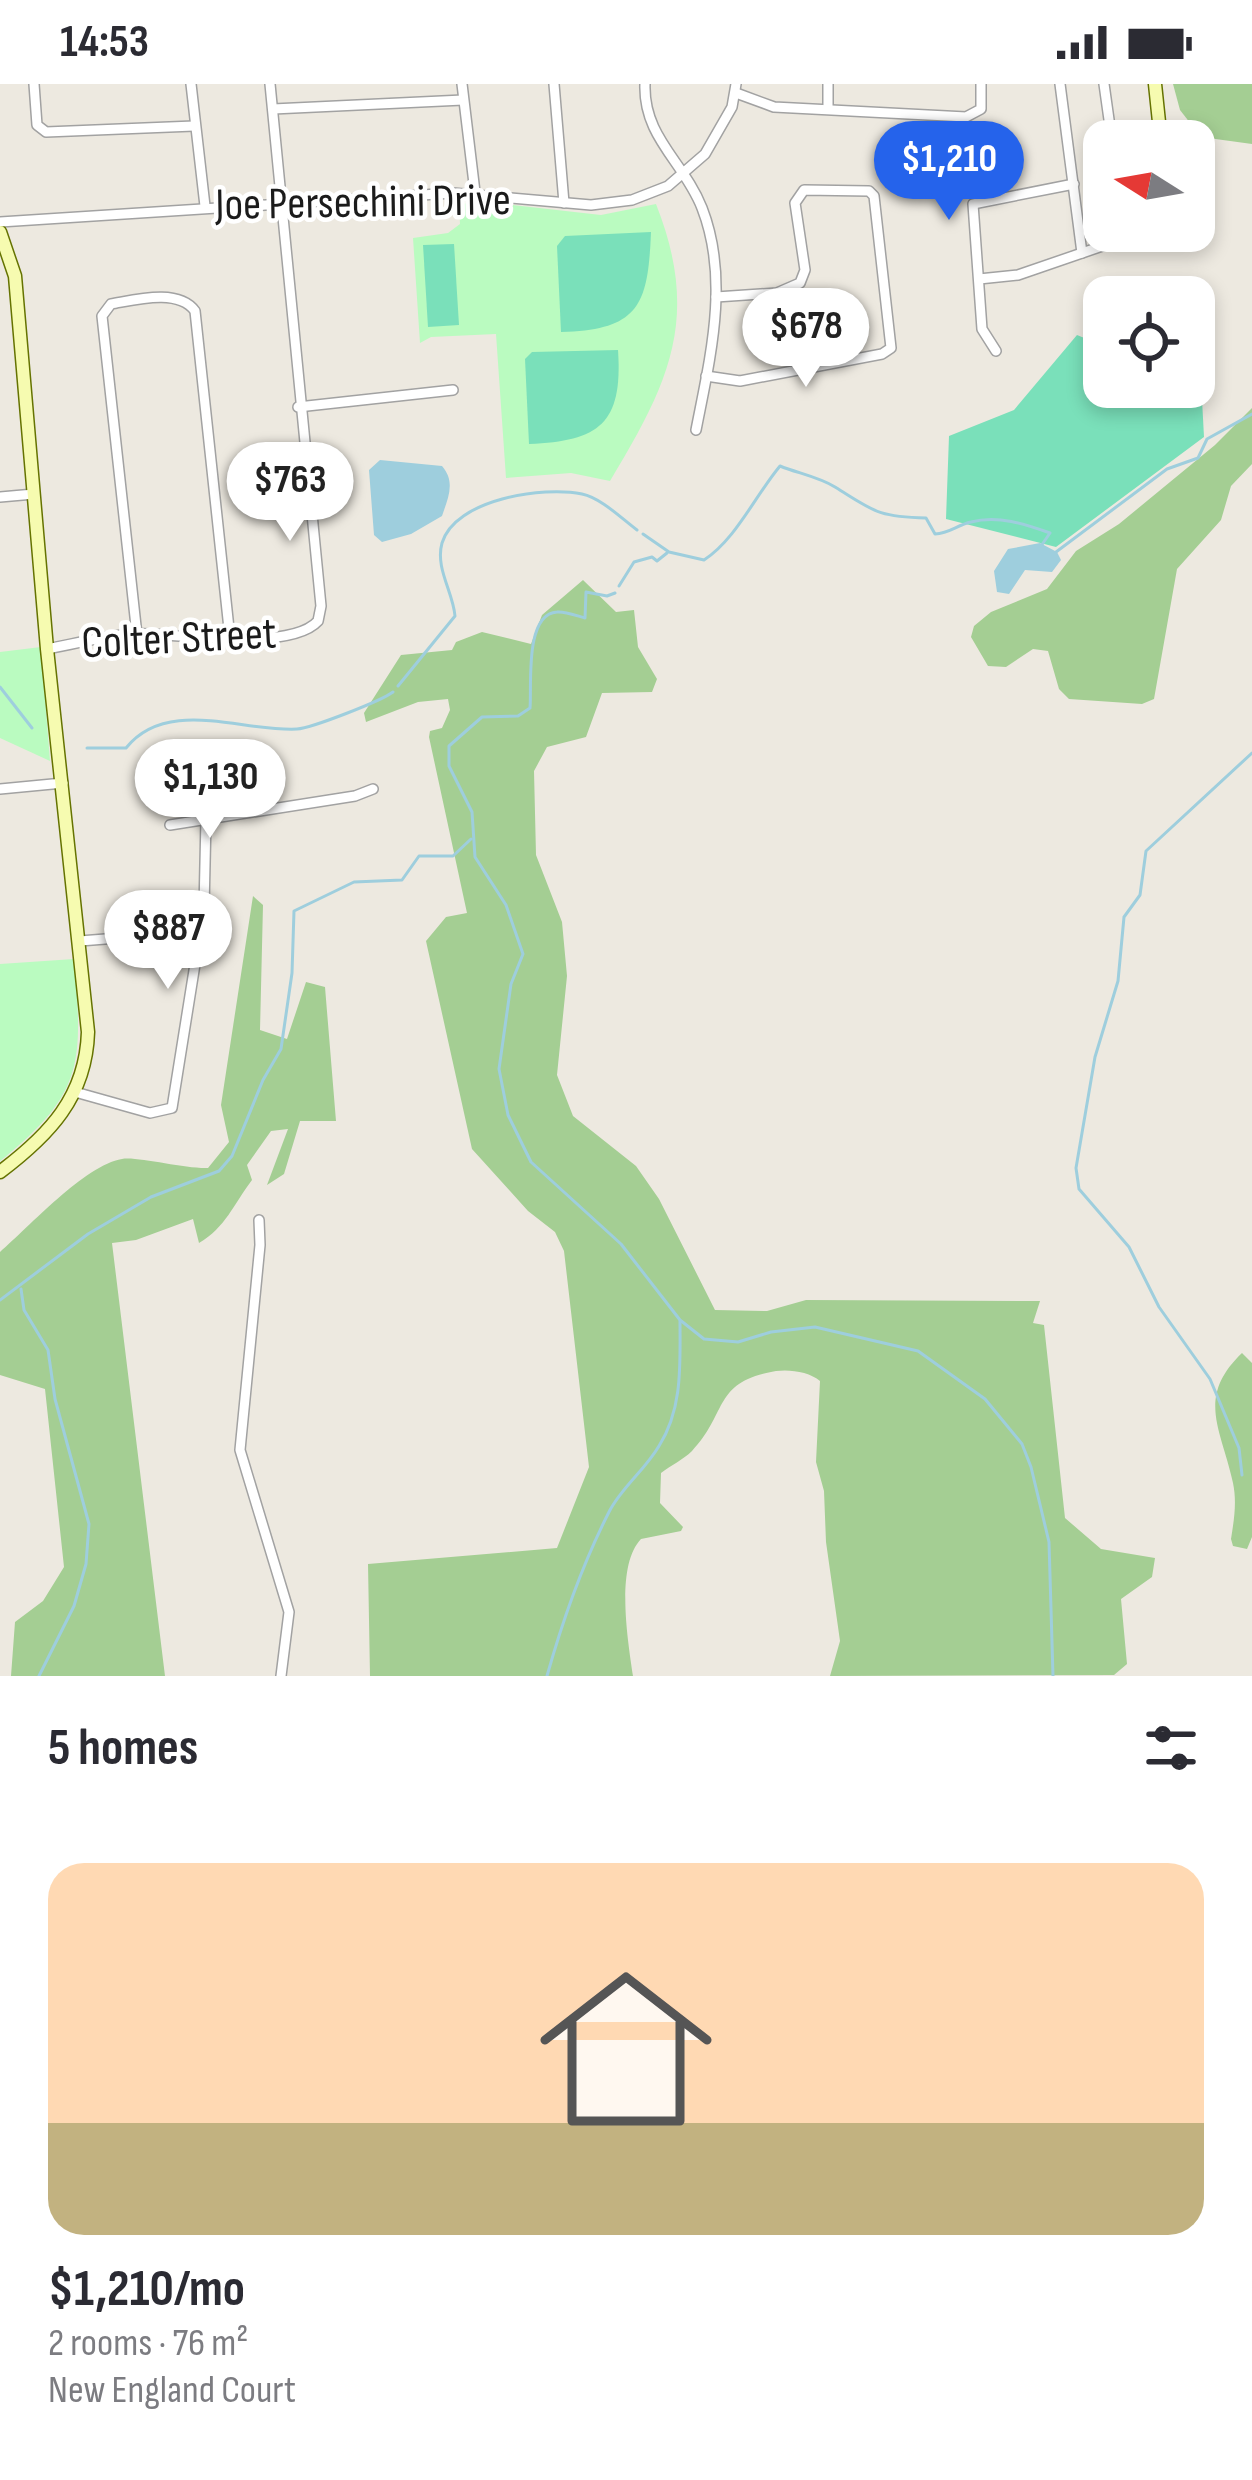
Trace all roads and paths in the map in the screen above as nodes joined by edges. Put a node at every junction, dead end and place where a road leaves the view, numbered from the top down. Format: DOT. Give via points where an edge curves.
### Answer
graph roads {
  1 [pos="34,84"];
  2 [pos="191,84"];
  3 [pos="270,84"];
  4 [pos="462,84"];
  5 [pos="554,84"];
  6 [pos="645,84"];
  7 [pos="828,84"];
  8 [pos="981,84"];
  9 [pos="1060,84"];
  10 [pos="1104,84"];
  11 [pos="1155,84"];
  12 [pos="736,88"];
  13 [pos="463,100"];
  14 [pos="828,108"];
  15 [pos="273,110"];
  16 [pos="1109,120"];
  17 [pos="1159,120"];
  18 [pos="194,125"];
  19 [pos="684,175"];
  20 [pos="1074,184"];
  21 [pos="475,192"];
  22 [pos="282,202"];
  23 [pos="564,202"];
  24 [pos="205,206"];
  25 [pos="0,222"];
  26 [pos="0,232"];
  27 [pos="1082,253"];
  28 [pos="979,279"];
  29 [pos="716,297"];
  30 [pos="996,351"];
  31 [pos="706,376"];
  32 [pos="453,390"];
  33 [pos="298,407"];
  34 [pos="696,430"];
  35 [pos="34,494"];
  36 [pos="0,497"];
  37 [pos="137,635"];
  38 [pos="230,638"];
  39 [pos="47,649"];
  40 [pos="62,783"];
  41 [pos="0,789"];
  42 [pos="373,789"];
  43 [pos="206,819"];
  44 [pos="170,825"];
  45 [pos="80,941"];
  46 [pos="198,941"];
  47 [pos="75,1092"];
  48 [pos="0,1172"];
  49 [pos="259,1220"];
  50 [pos="281,1676"];
  1 -- 18 [label="street" via="37,124 46,132"];
  2 -- 18 [label="street"];
  3 -- 15 [label="street, Colter Street"];
  4 -- 13 [label="street"];
  5 -- 23 [label="street"];
  6 -- 19 [label="street" via="646,115"];
  7 -- 14 [label="street"];
  8 -- 14 [label="street" via="981,109 972,117"];
  9 -- 20 [label="street"];
  10 -- 16 [label="street"];
  11 -- 17 [label="street"];
  12 -- 14 [label="street" via="773,107"];
  12 -- 19 [label="street, Joe Persechini Drive" via="716,137"];
  13 -- 15 [label="street"];
  13 -- 21 [label="street"];
  15 -- 22 [label="street, Colter Street"];
  18 -- 24 [label="street"];
  19 -- 23 [label="street, Joe Persechini Drive" via="632,200"];
  19 -- 29 [label="street" via="708,227"];
  20 -- 27 [label="street"];
  20 -- 28 [label="street" via="973,204"];
  21 -- 22 [label="street, Joe Persechini Drive"];
  21 -- 23 [label="street, Joe Persechini Drive"];
  22 -- 24 [label="street, Joe Persechini Drive"];
  22 -- 33 [label="street, Colter Street"];
  24 -- 25 [label="street, Joe Persechini Drive"];
  26 -- 35 [label="street" via="15,276"];
  27 -- 28 [label="street"];
  28 -- 30 [label="street" via="983,332"];
  29 -- 31 [label="street"];
  29 -- 31 [label="street" via="777,293 800,283 800,192 874,196 888,351 740,381"];
  31 -- 34 [label="street"];
  32 -- 33 [label="street"];
  33 -- 38 [label="street, Colter Street" via="318,621 299,632"];
  35 -- 36 [label="street"];
  35 -- 39 [label="street"];
  37 -- 38 [label="street, Colter Street"];
  37 -- 38 [label="street" via="102,316 111,304 146,298 182,300 195,310"];
  37 -- 39 [label="street, Colter Street"];
  39 -- 40 [label="street"];
  40 -- 41 [label="street"];
  40 -- 45 [label="street"];
  42 -- 43 [label="street"];
  43 -- 44 [label="street"];
  43 -- 46 [label="street"];
  45 -- 46 [label="street" via="144,934"];
  45 -- 47 [label="street" via="88,1055"];
  46 -- 47 [label="street" via="172,1108 150,1113"];
  47 -- 48 [label="street" via="55,1127"];
  49 -- 50 [label="street" via="240,1450 290,1612"];
}
